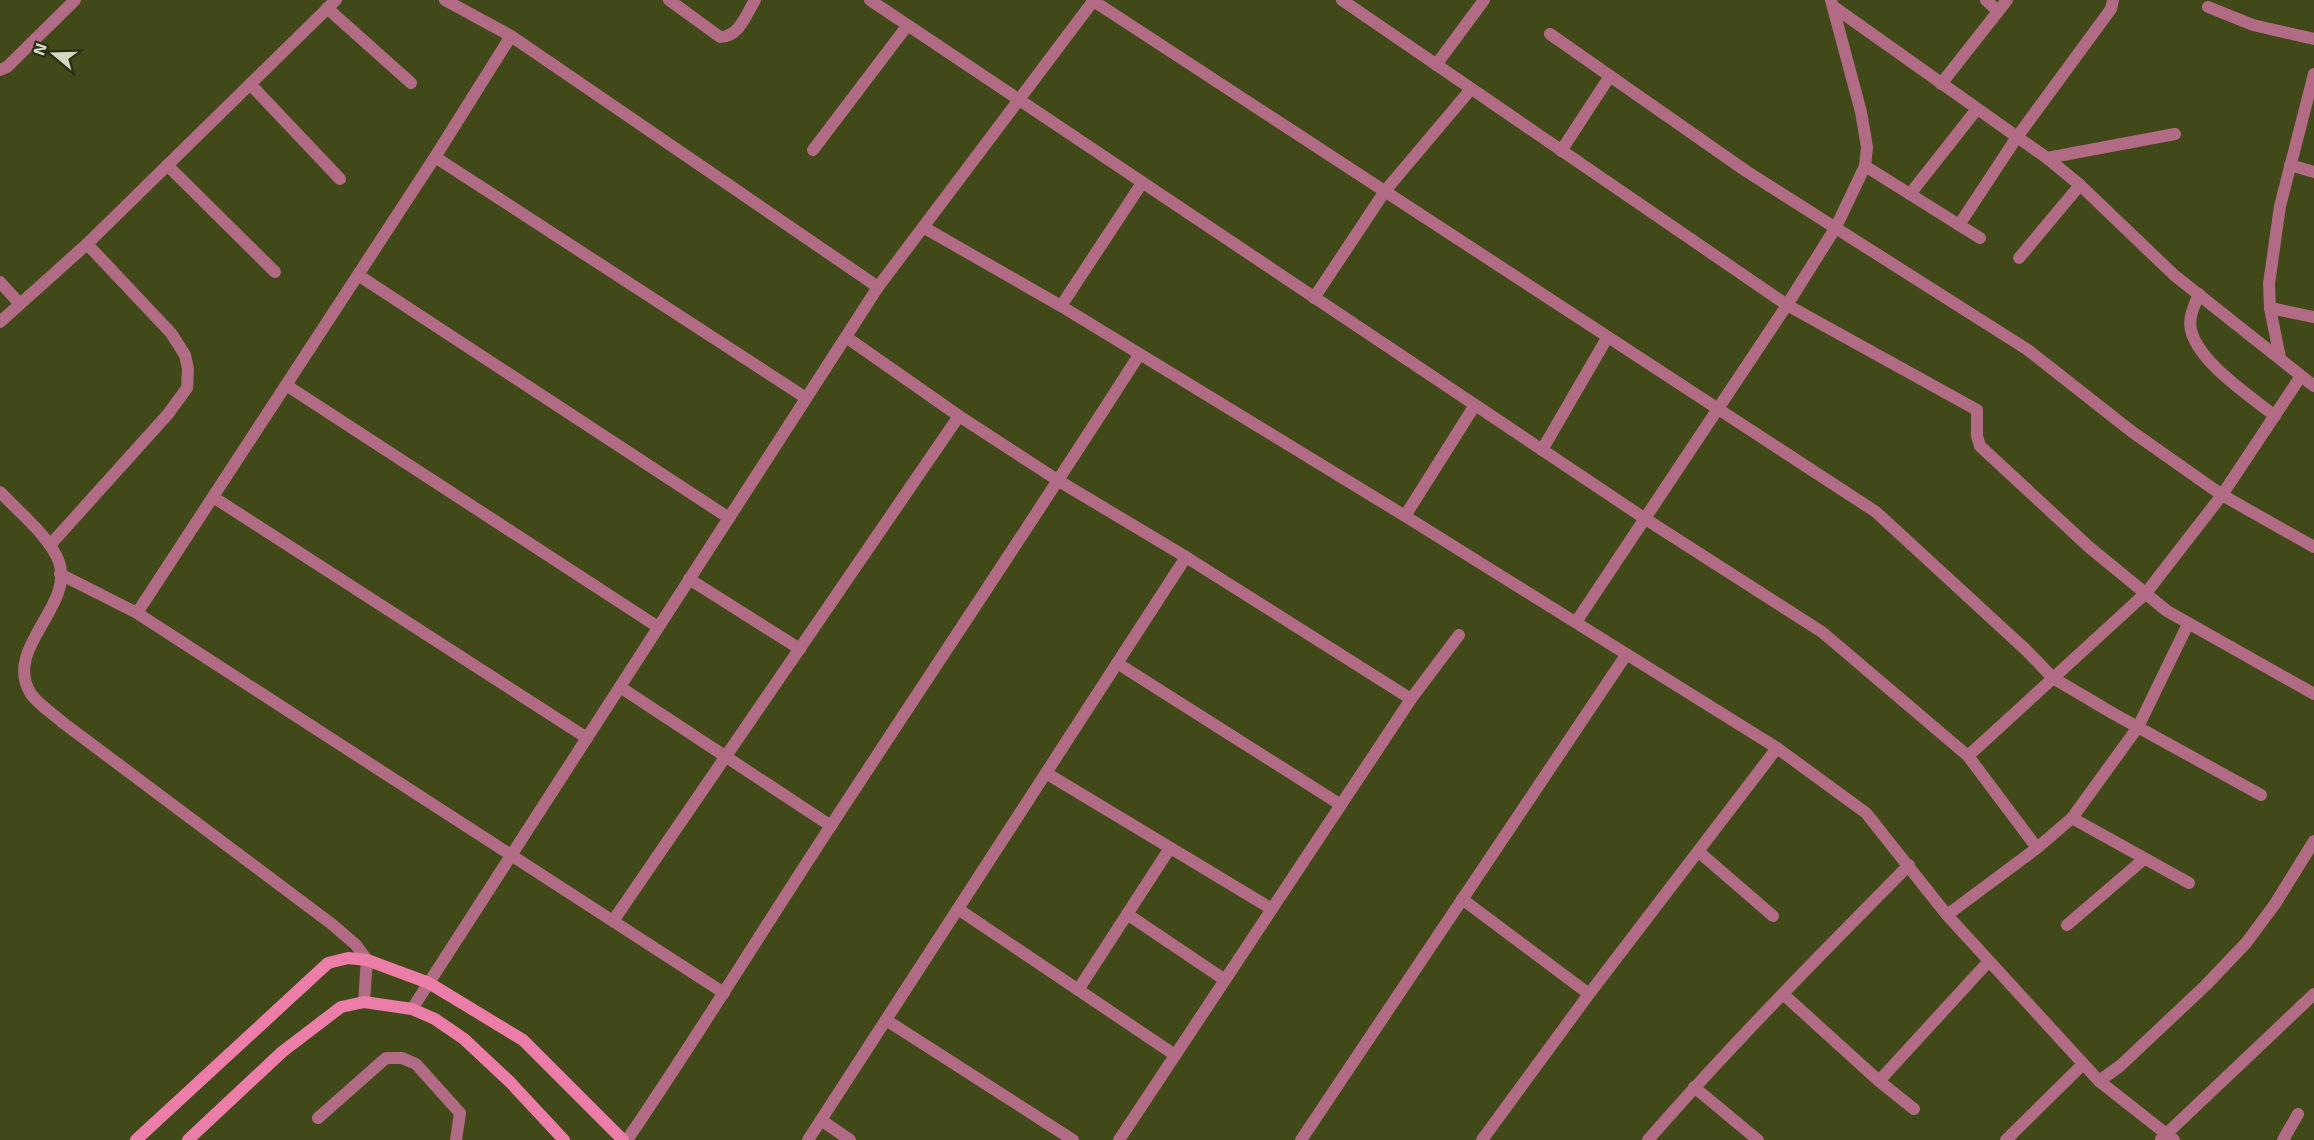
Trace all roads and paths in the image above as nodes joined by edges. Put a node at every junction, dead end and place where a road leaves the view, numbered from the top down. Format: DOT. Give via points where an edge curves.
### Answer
graph roads {
  1 [pos="75,0"];
  2 [pos="446,0"];
  3 [pos="669,0"];
  4 [pos="755,0"];
  5 [pos="870,0"];
  6 [pos="1093,0"];
  7 [pos="1342,0"];
  8 [pos="1484,0"];
  9 [pos="1986,0"];
  10 [pos="2007,0"];
  11 [pos="2113,0"];
  12 [pos="331,4"];
  13 [pos="1833,4"];
  14 [pos="2208,7"];
  15 [pos="1998,10"];
  16 [pos="907,26"];
  17 [pos="1550,34"];
  18 [pos="511,36"];
  19 [pos="2314,39"];
  20 [pos="1436,65"];
  21 [pos="0,70"];
  22 [pos="2314,74"];
  23 [pos="1610,76"];
  24 [pos="411,83"];
  25 [pos="250,84"];
  26 [pos="1941,84"];
  27 [pos="1471,89"];
  28 [pos="1018,100"];
  29 [pos="1977,109"];
  30 [pos="2175,134"];
  31 [pos="2017,137"];
  32 [pos="813,150"];
  33 [pos="1562,151"];
  34 [pos="435,157"];
  35 [pos="2047,158"];
  36 [pos="167,165"];
  37 [pos="2290,165"];
  38 [pos="1865,166"];
  39 [pos="2314,172"];
  40 [pos="340,179"];
  41 [pos="1142,183"];
  42 [pos="2080,185"];
  43 [pos="1384,192"];
  44 [pos="1910,194"];
  45 [pos="1959,225"];
  46 [pos="923,227"];
  47 [pos="1836,227"];
  48 [pos="1980,238"];
  49 [pos="87,244"];
  50 [pos="2019,258"];
  51 [pos="275,272"];
  52 [pos="358,275"];
  53 [pos="0,282"];
  54 [pos="878,287"];
  55 [pos="2199,294"];
  56 [pos="1314,298"];
  57 [pos="20,304"];
  58 [pos="1787,305"];
  59 [pos="1061,306"];
  60 [pos="2270,308"];
  61 [pos="2314,317"];
  62 [pos="0,322"];
  63 [pos="846,337"];
  64 [pos="1607,338"];
  65 [pos="1139,356"];
  66 [pos="2280,357"];
  67 [pos="2301,376"];
  68 [pos="286,385"];
  69 [pos="2314,386"];
  70 [pos="806,398"];
  71 [pos="1475,405"];
  72 [pos="1717,409"];
  73 [pos="959,416"];
  74 [pos="2275,416"];
  75 [pos="1542,450"];
  76 [pos="1059,481"];
  77 [pos="0,492"];
  78 [pos="2222,495"];
  79 [pos="213,497"];
  80 [pos="1406,516"];
  81 [pos="729,518"];
  82 [pos="1644,518"];
  83 [pos="50,545"];
  84 [pos="2314,547"];
  85 [pos="1186,557"];
  86 [pos="60,574"];
  87 [pos="690,579"];
  88 [pos="2146,593"];
  89 [pos="137,613"];
  90 [pos="1576,622"];
  91 [pos="2188,624"];
  92 [pos="658,627"];
  93 [pos="1459,635"];
  94 [pos="800,649"];
  95 [pos="1626,655"];
  96 [pos="1117,663"];
  97 [pos="2053,678"];
  98 [pos="620,687"];
  99 [pos="2314,694"];
  100 [pos="1411,699"];
  101 [pos="2138,727"];
  102 [pos="587,738"];
  103 [pos="1778,748"];
  104 [pos="1968,756"];
  105 [pos="726,757"];
  106 [pos="1046,773"];
  107 [pos="2261,795"];
  108 [pos="1341,805"];
  109 [pos="2072,818"];
  110 [pos="831,826"];
  111 [pos="2314,841"];
  112 [pos="1170,848"];
  113 [pos="2037,848"];
  114 [pos="1699,852"];
  115 [pos="512,855"];
  116 [pos="2144,859"];
  117 [pos="1909,865"];
  118 [pos="2188,883"];
  119 [pos="1462,899"];
  120 [pos="958,909"];
  121 [pos="1272,909"];
  122 [pos="1127,914"];
  123 [pos="1947,915"];
  124 [pos="1773,916"];
  125 [pos="613,921"];
  126 [pos="2067,925"];
  127 [pos="367,960"];
  128 [pos="1989,961"];
  129 [pos="1225,980"];
  130 [pos="429,983"];
  131 [pos="1078,990"];
  132 [pos="724,993"];
  133 [pos="1589,994"];
  134 [pos="1783,994"];
  135 [pos="2314,994"];
  136 [pos="364,1002"];
  137 [pos="412,1009"];
  138 [pos="886,1020"];
  139 [pos="1175,1055"];
  140 [pos="2083,1064"];
  141 [pos="1879,1081"];
  142 [pos="2099,1081"];
  143 [pos="1694,1088"];
  144 [pos="1914,1109"];
  145 [pos="2298,1114"];
  146 [pos="318,1118"];
  147 [pos="821,1120"];
  148 [pos="2166,1138"];
  149 [pos="136,1140"];
  150 [pos="188,1140"];
  151 [pos="456,1140"];
  152 [pos="564,1140"];
  153 [pos="625,1140"];
  154 [pos="808,1140"];
  155 [pos="850,1140"];
  156 [pos="1073,1140"];
  157 [pos="1119,1140"];
  158 [pos="1301,1140"];
  159 [pos="1482,1140"];
  160 [pos="1648,1140"];
  161 [pos="1758,1140"];
  162 [pos="2006,1140"];
  163 [pos="2283,1140"];
  1 -- 21 [label="street"];
  2 -- 18 [label="street"];
  3 -- 4 [label="street" via="720,37 729,37 738,29"];
  5 -- 16 [label="street"];
  6 -- 28 [label="street"];
  6 -- 43 [label="street"];
  7 -- 20 [label="street"];
  8 -- 20 [label="street"];
  9 -- 15 [label="street"];
  10 -- 15 [label="street"];
  11 -- 31 [label="street" via="2111,9"];
  12 -- 24 [label="street"];
  12 -- 25 [label="street"];
  13 -- 26 [label="street"];
  13 -- 38 [label="street" via="1861,112 1867,147"];
  14 -- 19 [label="street" via="2253,25"];
  15 -- 26 [label="street"];
  16 -- 28 [label="street"];
  16 -- 32 [label="street"];
  17 -- 23 [label="street"];
  18 -- 34 [label="street"];
  18 -- 54 [label="street"];
  20 -- 27 [label="street"];
  22 -- 37 [label="street"];
  23 -- 33 [label="street"];
  23 -- 47 [label="street" via="1746,171"];
  25 -- 36 [label="street"];
  25 -- 40 [label="street"];
  26 -- 29 [label="street"];
  27 -- 33 [label="street"];
  27 -- 43 [label="street"];
  28 -- 41 [label="street"];
  28 -- 46 [label="street"];
  29 -- 31 [label="street"];
  29 -- 44 [label="street"];
  30 -- 35 [label="street"];
  31 -- 35 [label="street"];
  31 -- 45 [label="street"];
  33 -- 58 [label="street"];
  34 -- 52 [label="street"];
  34 -- 70 [label="street"];
  35 -- 42 [label="street"];
  36 -- 49 [label="street"];
  36 -- 51 [label="street"];
  37 -- 39 [label="street"];
  37 -- 60 [label="street" via="2269,284"];
  38 -- 44 [label="street"];
  38 -- 47 [label="street"];
  41 -- 56 [label="street"];
  41 -- 59 [label="street"];
  42 -- 50 [label="street"];
  42 -- 55 [label="street"];
  43 -- 56 [label="street"];
  43 -- 64 [label="street"];
  44 -- 45 [label="street"];
  45 -- 48 [label="street"];
  46 -- 54 [label="street"];
  46 -- 59 [label="street"];
  47 -- 58 [label="street"];
  47 -- 78 [label="street" via="2028,350 2131,431"];
  49 -- 57 [label="street"];
  49 -- 83 [label="street" via="171,333 185,355 187,388"];
  52 -- 68 [label="street"];
  52 -- 81 [label="street"];
  53 -- 57 [label="street"];
  54 -- 63 [label="street"];
  55 -- 66 [label="street"];
  55 -- 74 [label="street" via="2191,313 2197,345 2213,364"];
  56 -- 71 [label="street"];
  57 -- 62 [label="street"];
  58 -- 72 [label="street"];
  58 -- 88 [label="street" via="1977,410 1980,446"];
  59 -- 65 [label="street"];
  60 -- 61 [label="street"];
  60 -- 66 [label="street"];
  63 -- 70 [label="street"];
  63 -- 73 [label="street"];
  64 -- 72 [label="street"];
  64 -- 75 [label="street"];
  65 -- 76 [label="street"];
  65 -- 80 [label="street"];
  66 -- 67 [label="street"];
  67 -- 69 [label="street"];
  67 -- 74 [label="street"];
  68 -- 79 [label="street"];
  68 -- 92 [label="street"];
  70 -- 81 [label="street"];
  71 -- 75 [label="street"];
  71 -- 80 [label="street"];
  72 -- 82 [label="street"];
  72 -- 97 [label="street" via="1876,512"];
  73 -- 76 [label="street"];
  73 -- 94 [label="street"];
  74 -- 78 [label="street"];
  75 -- 82 [label="street"];
  76 -- 85 [label="street"];
  76 -- 110 [label="street"];
  77 -- 83 [label="street"];
  78 -- 84 [label="street"];
  78 -- 88 [label="street"];
  79 -- 89 [label="street"];
  79 -- 102 [label="street"];
  80 -- 90 [label="street"];
  81 -- 87 [label="street"];
  82 -- 90 [label="street"];
  82 -- 104 [label="street" via="1822,632"];
  83 -- 86 [label="street"];
  85 -- 96 [label="street"];
  85 -- 100 [label="street"];
  86 -- 89 [label="street"];
  86 -- 127 [label="street" via="61,585 28,651 23,675 32,694 62,722 333,925"];
  87 -- 92 [label="street"];
  87 -- 94 [label="street"];
  88 -- 91 [label="street"];
  88 -- 97 [label="street"];
  89 -- 115 [label="street"];
  90 -- 95 [label="street"];
  91 -- 99 [label="street"];
  91 -- 101 [label="street"];
  92 -- 98 [label="street"];
  93 -- 100 [label="street"];
  94 -- 105 [label="street"];
  95 -- 103 [label="street"];
  95 -- 119 [label="street"];
  96 -- 106 [label="street"];
  96 -- 108 [label="street"];
  97 -- 101 [label="street"];
  97 -- 104 [label="street"];
  98 -- 102 [label="street"];
  98 -- 105 [label="street"];
  100 -- 108 [label="street"];
  101 -- 107 [label="street"];
  101 -- 109 [label="street"];
  102 -- 115 [label="street"];
  103 -- 114 [label="street"];
  103 -- 117 [label="street" via="1866,813"];
  104 -- 113 [label="street"];
  105 -- 110 [label="street"];
  105 -- 125 [label="street"];
  106 -- 112 [label="street"];
  106 -- 120 [label="street"];
  108 -- 121 [label="street"];
  109 -- 113 [label="street"];
  109 -- 116 [label="street"];
  110 -- 132 [label="street"];
  111 -- 142 [label="street" via="2246,943 2137,1050"];
  112 -- 121 [label="street"];
  112 -- 122 [label="street"];
  113 -- 123 [label="street"];
  114 -- 124 [label="street"];
  114 -- 133 [label="street"];
  115 -- 125 [label="street"];
  115 -- 130 [label="street"];
  116 -- 118 [label="street"];
  116 -- 126 [label="street"];
  117 -- 123 [label="street"];
  117 -- 134 [label="street"];
  119 -- 133 [label="street"];
  119 -- 158 [label="street"];
  120 -- 131 [label="street"];
  120 -- 138 [label="street"];
  121 -- 129 [label="street"];
  122 -- 129 [label="street"];
  122 -- 131 [label="street"];
  123 -- 128 [label="street"];
  125 -- 132 [label="street"];
  127 -- 130 [label="street"];
  127 -- 136 [label="street"];
  127 -- 149 [label="street" via="348,958 328,963"];
  128 -- 140 [label="street"];
  128 -- 141 [label="street"];
  129 -- 139 [label="street"];
  130 -- 137 [label="street"];
  130 -- 153 [label="street" via="523,1040"];
  131 -- 139 [label="street"];
  132 -- 153 [label="street"];
  133 -- 159 [label="street"];
  134 -- 141 [label="street"];
  134 -- 143 [label="street"];
  135 -- 148 [label="street"];
  136 -- 137 [label="street"];
  136 -- 150 [label="street" via="341,1007 282,1052"];
  137 -- 152 [label="street" via="464,1039"];
  138 -- 147 [label="street"];
  138 -- 156 [label="street"];
  139 -- 157 [label="street"];
  140 -- 142 [label="street"];
  140 -- 162 [label="street"];
  141 -- 144 [label="street"];
  142 -- 148 [label="street"];
  143 -- 160 [label="street"];
  143 -- 161 [label="street"];
  145 -- 163 [label="street"];
  146 -- 151 [label="street" via="386,1058 402,1058 416,1064 460,1113"];
  147 -- 154 [label="street"];
  147 -- 155 [label="street"];
}
